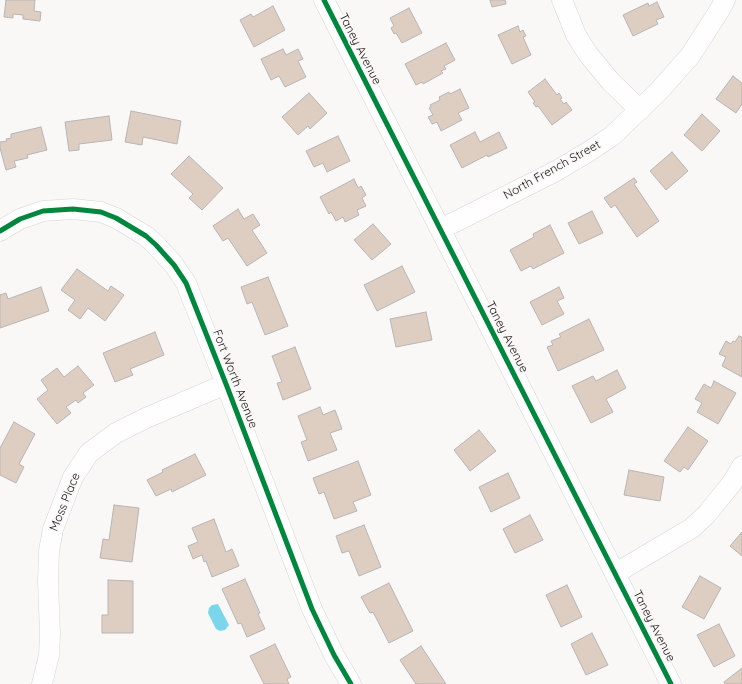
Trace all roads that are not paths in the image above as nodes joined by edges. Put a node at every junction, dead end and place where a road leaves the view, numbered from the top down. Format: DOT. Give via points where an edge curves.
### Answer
graph roads {
  1 [pos="324,0"];
  2 [pos="562,0"];
  3 [pos="725,0"];
  4 [pos="640,110"];
  5 [pos="441,229"];
  6 [pos="0,231"];
  7 [pos="226,384"];
  8 [pos="742,466"];
  9 [pos="616,573"];
  10 [pos="42,684"];
  11 [pos="350,684"];
  12 [pos="672,684"];
  1 -- 5 [label="street, Taney Avenue"];
  2 -- 4 [label="street" via="576,35 588,54 611,82"];
  3 -- 4 [label="street, North French Street" via="690,56"];
  4 -- 5 [label="street, North French Street" via="612,136 588,152"];
  5 -- 9 [label="street, Taney Avenue"];
  6 -- 7 [label="street, Fort Worth Avenue" via="20,219 44,211 73,209 101,212 132,227 156,245 186,283"];
  7 -- 10 [label="street, Moss Place" via="116,433 89,454 73,477 53,529 49,551 49,655"];
  7 -- 11 [label="street, Fort Worth Avenue" via="312,609"];
  8 -- 9 [label="street" via="732,483 692,528"];
  9 -- 12 [label="street, Taney Avenue"];
}
